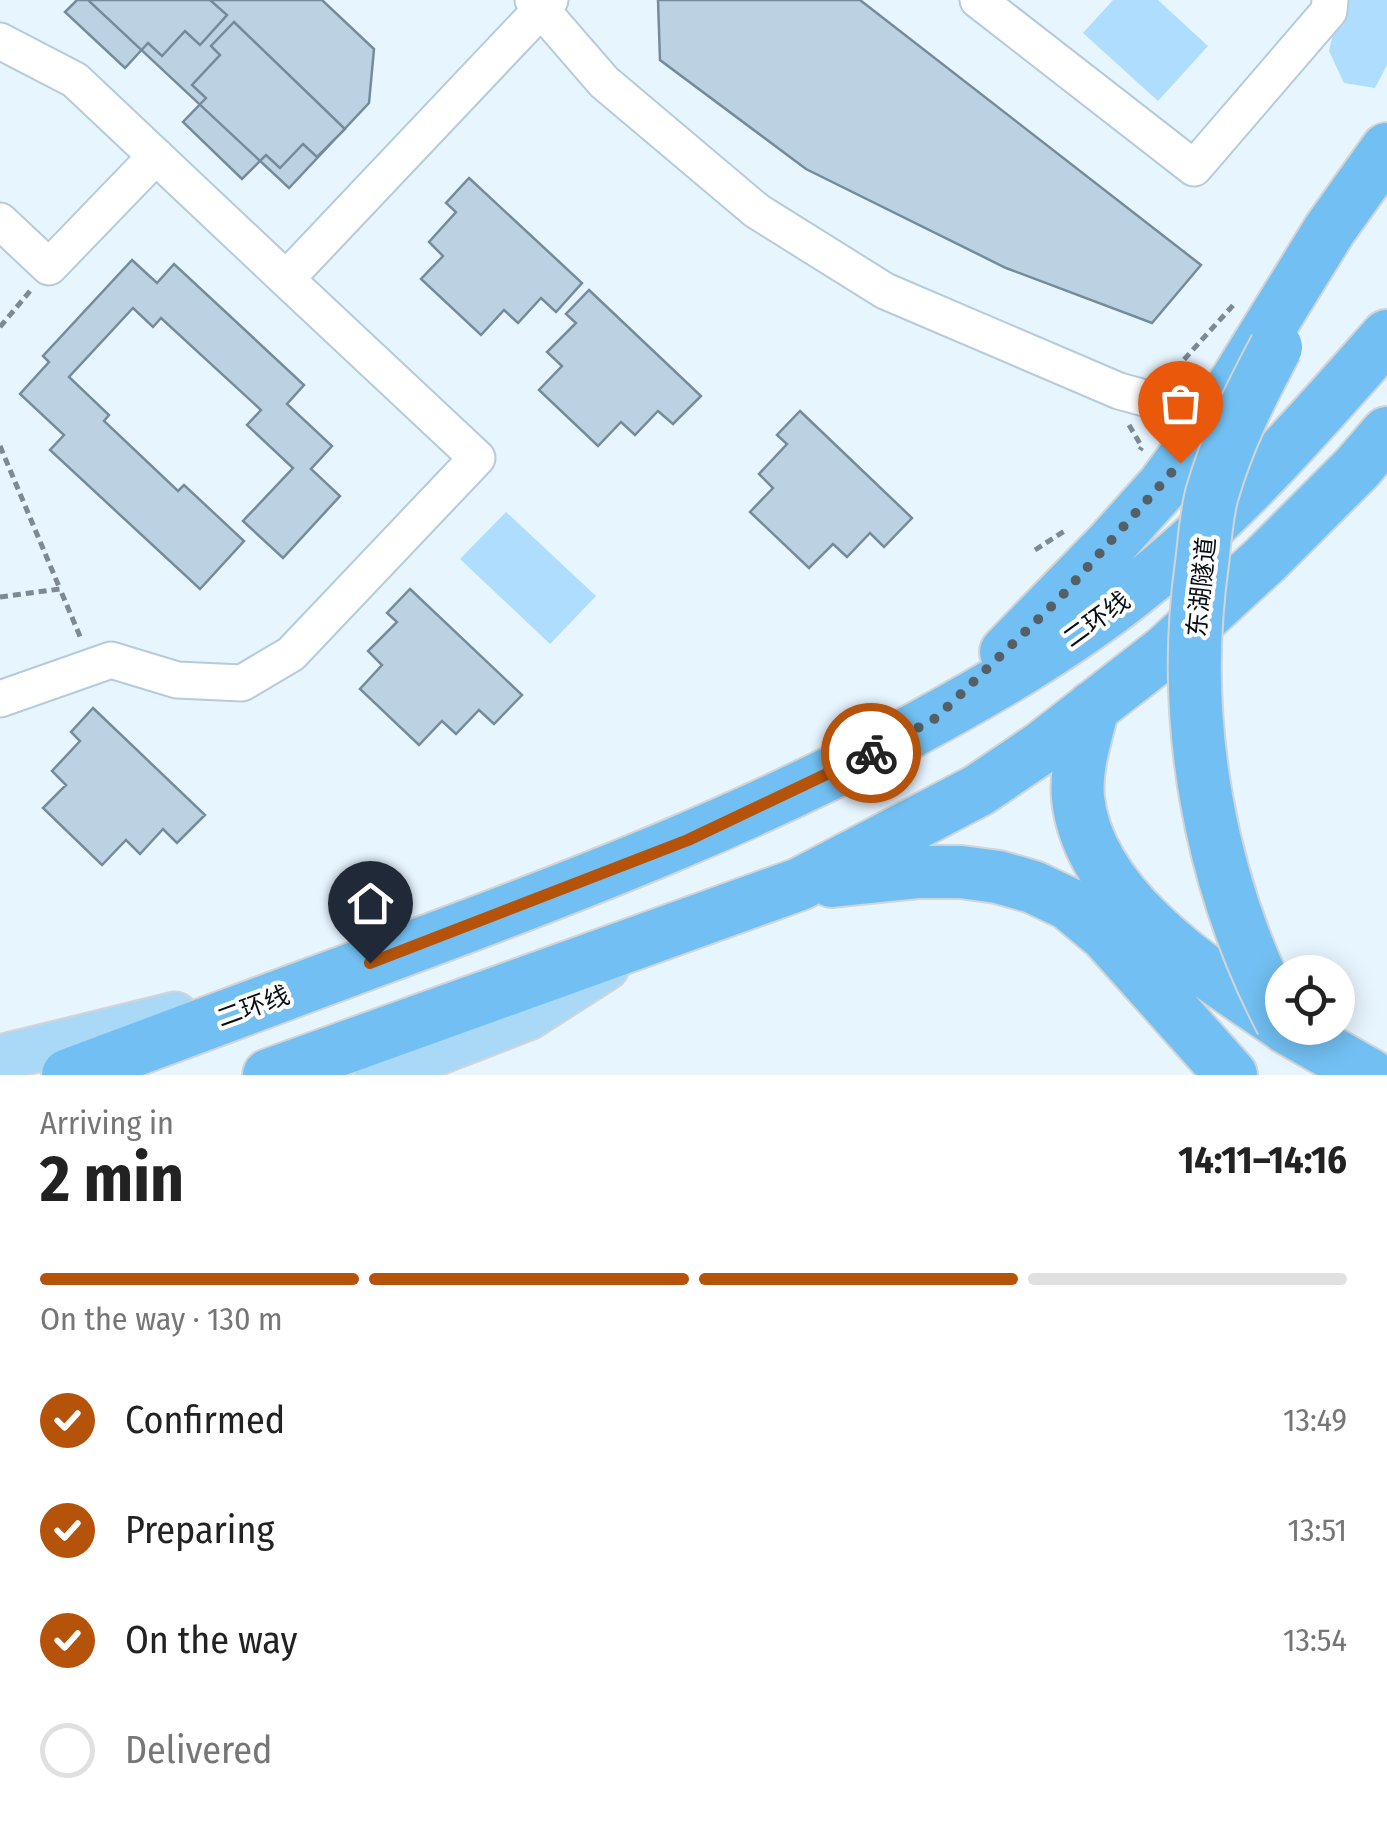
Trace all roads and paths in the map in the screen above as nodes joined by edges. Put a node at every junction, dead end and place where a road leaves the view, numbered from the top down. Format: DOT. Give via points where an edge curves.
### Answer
graph roads {
  1 [pos="978,0"];
  2 [pos="1330,0"];
  3 [pos="541,3"];
  4 [pos="0,40"];
  5 [pos="1387,148"];
  6 [pos="156,156"];
  7 [pos="1387,165"];
  8 [pos="1387,186"];
  9 [pos="0,220"];
  10 [pos="49,267"];
  11 [pos="286,279"];
  12 [pos="1246,290"];
  13 [pos="0,327"];
  14 [pos="1387,336"];
  15 [pos="1276,348"];
  16 [pos="1148,374"];
  17 [pos="1214,417"];
  18 [pos="1387,432"];
  19 [pos="0,446"];
  20 [pos="60,589"];
  21 [pos="0,597"];
  22 [pos="93,667"];
  23 [pos="0,699"];
  24 [pos="1094,708"];
  25 [pos="936,718"];
  26 [pos="800,884"];
  27 [pos="644,943"];
  28 [pos="337,976"];
  29 [pos="1265,989"];
  30 [pos="1265,1012"];
  31 [pos="1295,1045"];
  32 [pos="1318,1045"];
  33 [pos="0,1058"];
  34 [pos="279,1072"];
  35 [pos="68,1075"];
  36 [pos="378,1075"];
  37 [pos="1231,1075"];
  38 [pos="1312,1075"];
  39 [pos="1370,1075"];
  1 -- 2 [label="street" via="1194,168 1329,11"];
  3 -- 11 [label="street"];
  3 -- 17 [label="street" via="604,82 756,211 885,291 1119,391"];
  4 -- 6 [label="street" via="75,80"];
  5 -- 17 [label="highway"];
  6 -- 10 [label="street"];
  6 -- 11 [label="street"];
  7 -- 15 [label="highway"];
  8 -- 15 [label="highway, 东湖隧道"];
  9 -- 10 [label="street"];
  10 -- 13 [label="path"];
  11 -- 22 [label="street" via="477,458 291,654 242,683 177,680 111,660"];
  12 -- 16 [label="path" via="1180,364"];
  14 -- 25 [label="highway, 二环线" via="1222,514 1144,584 1055,648"];
  15 -- 29 [label="highway, 东湖隧道, bridge" via="1235,425 1211,498 1194,618 1208,809 1228,892"];
  17 -- 25 [label="highway" via="1111,544"];
  18 -- 24 [label="highway" via="1266,559"];
  19 -- 20 [label="path"];
  20 -- 21 [label="path"];
  20 -- 22 [label="path"];
  22 -- 23 [label="street"];
  24 -- 26 [label="highway" via="979,790"];
  24 -- 30 [label="highway" via="1078,795 1096,854 1118,888 1195,964"];
  25 -- 28 [label="highway, 二环线" via="717,828"];
  26 -- 27 [label="highway"];
  26 -- 37 [label="highway" via="962,872 1033,887 1069,904 1106,934"];
  27 -- 34 [label="highway"];
  27 -- 36 [label="main road" via="528,1018"];
  28 -- 33 [label="main road"];
  28 -- 35 [label="highway, 二环线"];
  31 -- 38 [label="highway, 东湖隧道"];
  32 -- 39 [label="highway"];
}
